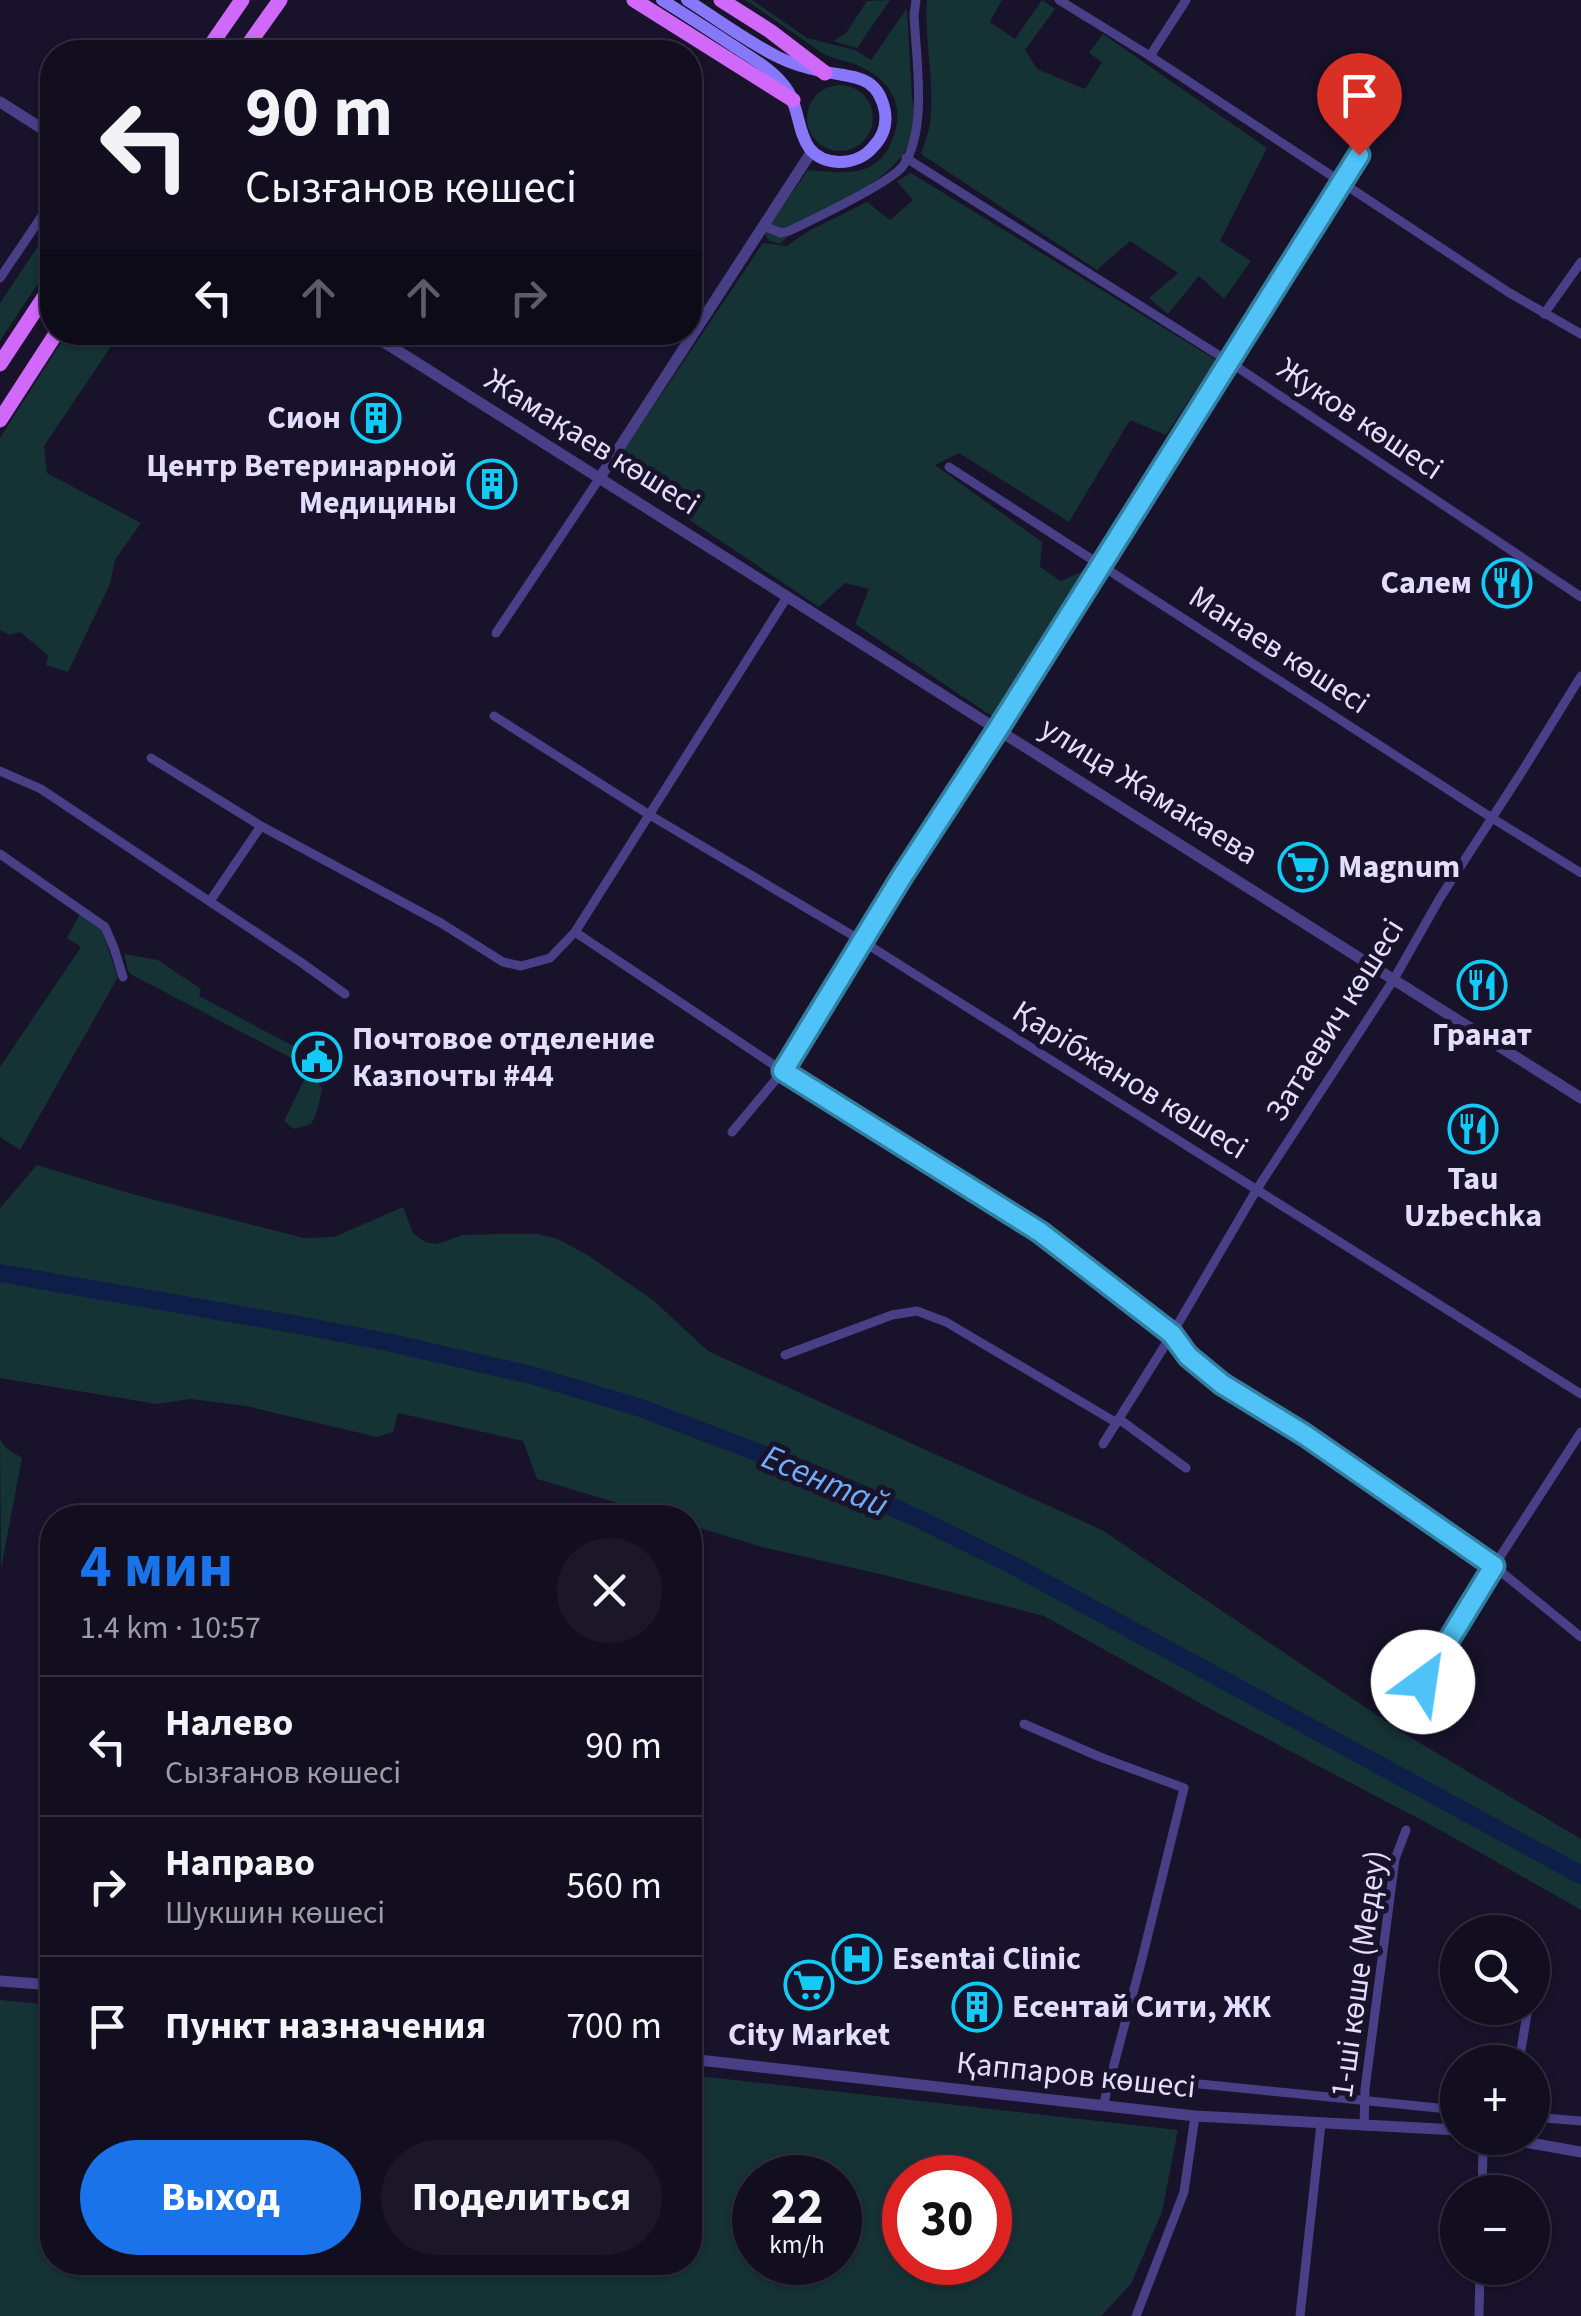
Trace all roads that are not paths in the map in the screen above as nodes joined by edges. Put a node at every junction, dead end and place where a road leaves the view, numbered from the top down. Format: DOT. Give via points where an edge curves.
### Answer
graph roads {
  1 [pos="242,0"];
  2 [pos="280,0"];
  3 [pos="634,0"];
  4 [pos="662,0"];
  5 [pos="687,0"];
  6 [pos="721,0"];
  7 [pos="916,0"];
  8 [pos="1059,0"];
  9 [pos="1186,0"];
  10 [pos="214,40"];
  11 [pos="252,40"];
  12 [pos="698,40"];
  13 [pos="702,43"];
  14 [pos="1150,56"];
  15 [pos="825,72"];
  16 [pos="793,100"];
  17 [pos="0,102"];
  18 [pos="1393,104"];
  19 [pos="40,127"];
  20 [pos="812,151"];
  21 [pos="906,158"];
  22 [pos="1342,180"];
  23 [pos="40,219"];
  24 [pos="764,226"];
  25 [pos="1581,262"];
  26 [pos="0,278"];
  27 [pos="40,303"];
  28 [pos="1544,314"];
  29 [pos="702,321"];
  30 [pos="1581,334"];
  31 [pos="49,345"];
  32 [pos="388,345"];
  33 [pos="686,345"];
  34 [pos="1228,362"];
  35 [pos="0,364"];
  36 [pos="0,420"];
  37 [pos="950,467"];
  38 [pos="599,479"];
  39 [pos="1101,564"];
  40 [pos="787,597"];
  41 [pos="1581,597"];
  42 [pos="496,634"];
  43 [pos="1581,676"];
  44 [pos="494,716"];
  45 [pos="998,729"];
  46 [pos="151,758"];
  47 [pos="0,772"];
  48 [pos="648,814"];
  49 [pos="1492,818"];
  50 [pos="262,826"];
  51 [pos="0,854"];
  52 [pos="1581,873"];
  53 [pos="210,902"];
  54 [pos="576,932"];
  55 [pos="862,941"];
  56 [pos="123,977"];
  57 [pos="1394,979"];
  58 [pos="345,994"];
  59 [pos="783,1071"];
  60 [pos="1581,1098"];
  61 [pos="732,1132"];
  62 [pos="1257,1189"];
  63 [pos="1172,1334"];
  64 [pos="785,1355"];
  65 [pos="1581,1394"];
  66 [pos="1118,1421"];
  67 [pos="1581,1432"];
  68 [pos="1103,1444"];
  69 [pos="1186,1468"];
  70 [pos="1494,1566"];
  71 [pos="1581,1636"];
  72 [pos="1423,1682"];
  73 [pos="1024,1724"];
  74 [pos="1406,1830"];
  75 [pos="0,1981"];
  76 [pos="40,1985"];
  77 [pos="702,2060"];
  78 [pos="1110,2075"];
  79 [pos="1365,2101"];
  80 [pos="1103,2106"];
  81 [pos="1440,2108"];
  82 [pos="1195,2116"];
  83 [pos="1550,2118"];
  84 [pos="1581,2121"];
  85 [pos="1321,2124"];
  86 [pos="1364,2126"];
  87 [pos="1440,2129"];
  88 [pos="1550,2147"];
  89 [pos="1581,2152"];
  90 [pos="1480,2285"];
  91 [pos="1136,2316"];
  92 [pos="1300,2316"];
  93 [pos="1479,2316"];
  1 -- 10 [label="main road"];
  2 -- 11 [label="main road"];
  3 -- 12 [label="main road"];
  4 -- 16 [label="main road" via="767,68"];
  5 -- 15 [label="main road" via="776,56"];
  6 -- 15 [label="main road"];
  7 -- 21 [label="street" via="918,117"];
  8 -- 14 [label="street"];
  9 -- 14 [label="street"];
  13 -- 16 [label="main road"];
  14 -- 22 [label="street"];
  15 -- 20 [label="main road" via="868,82 886,120 878,142 859,158 834,162"];
  16 -- 20 [label="main road"];
  17 -- 19 [label="street"];
  18 -- 22 [label="street"];
  20 -- 24 [label="street"];
  21 -- 24 [label="street" via="894,174 800,226 781,233"];
  21 -- 34 [label="street, Жуков көшесі"];
  22 -- 28 [label="street"];
  22 -- 34 [label="street"];
  23 -- 26 [label="street"];
  24 -- 29 [label="street"];
  25 -- 28 [label="street"];
  27 -- 35 [label="main road"];
  28 -- 30 [label="street"];
  31 -- 36 [label="main road"];
  32 -- 38 [label="street, Жамақаев көшесі"];
  33 -- 38 [label="street"];
  34 -- 39 [label="street"];
  34 -- 41 [label="street, Жуков көшесі"];
  37 -- 39 [label="street, Манаев көшесі"];
  38 -- 40 [label="street, Жамақаев көшесі"];
  38 -- 42 [label="street"];
  39 -- 45 [label="street"];
  39 -- 49 [label="street, Манаев көшесі"];
  40 -- 45 [label="street, улица Жамакаева"];
  40 -- 48 [label="street"];
  43 -- 49 [label="street, Затаевич көшесі"];
  44 -- 48 [label="street, Қарібжанов көшесі"];
  45 -- 55 [label="street"];
  45 -- 57 [label="street, улица Жамакаева"];
  46 -- 50 [label="street"];
  47 -- 53 [label="street" via="41,789"];
  48 -- 54 [label="street"];
  48 -- 55 [label="street, Қарібжанов көшесі"];
  49 -- 52 [label="street, Манаев көшесі"];
  49 -- 57 [label="street, Затаевич көшесі"];
  50 -- 53 [label="street"];
  50 -- 54 [label="street" via="502,962 521,966 550,958"];
  51 -- 56 [label="street" via="105,927"];
  53 -- 58 [label="street"];
  54 -- 59 [label="street"];
  55 -- 59 [label="street"];
  55 -- 62 [label="street, Қарібжанов көшесі"];
  57 -- 60 [label="street, улица Жамакаева"];
  57 -- 62 [label="street, Затаевич көшесі"];
  59 -- 61 [label="street"];
  59 -- 63 [label="street" via="1040,1232"];
  62 -- 63 [label="street, Затаевич көшесі"];
  62 -- 65 [label="street, Қарібжанов көшесі"];
  63 -- 66 [label="street, Затаевич көшесі"];
  63 -- 70 [label="street" via="1222,1384"];
  64 -- 66 [label="street" via="917,1311"];
  66 -- 68 [label="street, Затаевич көшесі"];
  66 -- 69 [label="street"];
  67 -- 70 [label="street"];
  70 -- 71 [label="street"];
  70 -- 72 [label="street"];
  73 -- 78 [label="street" via="1184,1788"];
  74 -- 79 [label="street, 1-ші көше (Медеу)" via="1395,1859"];
  75 -- 76 [label="street"];
  77 -- 80 [label="street, Қаппаров көшесі"];
  78 -- 79 [label="street, Қаппаров көшесі"];
  78 -- 80 [label="street"];
  79 -- 81 [label="street, Қаппаров көшесі"];
  79 -- 86 [label="street, 1-ші көше (Медеу)"];
  80 -- 82 [label="street, Қаппаров көшесі"];
  82 -- 85 [label="street, Қаппаров көшесі"];
  82 -- 91 [label="street" via="1184,2192"];
  83 -- 84 [label="street"];
  85 -- 86 [label="street, Қаппаров көшесі"];
  85 -- 92 [label="street"];
  86 -- 87 [label="street, Қаппаров көшесі"];
  88 -- 89 [label="street"];
  90 -- 93 [label="street"];
}
